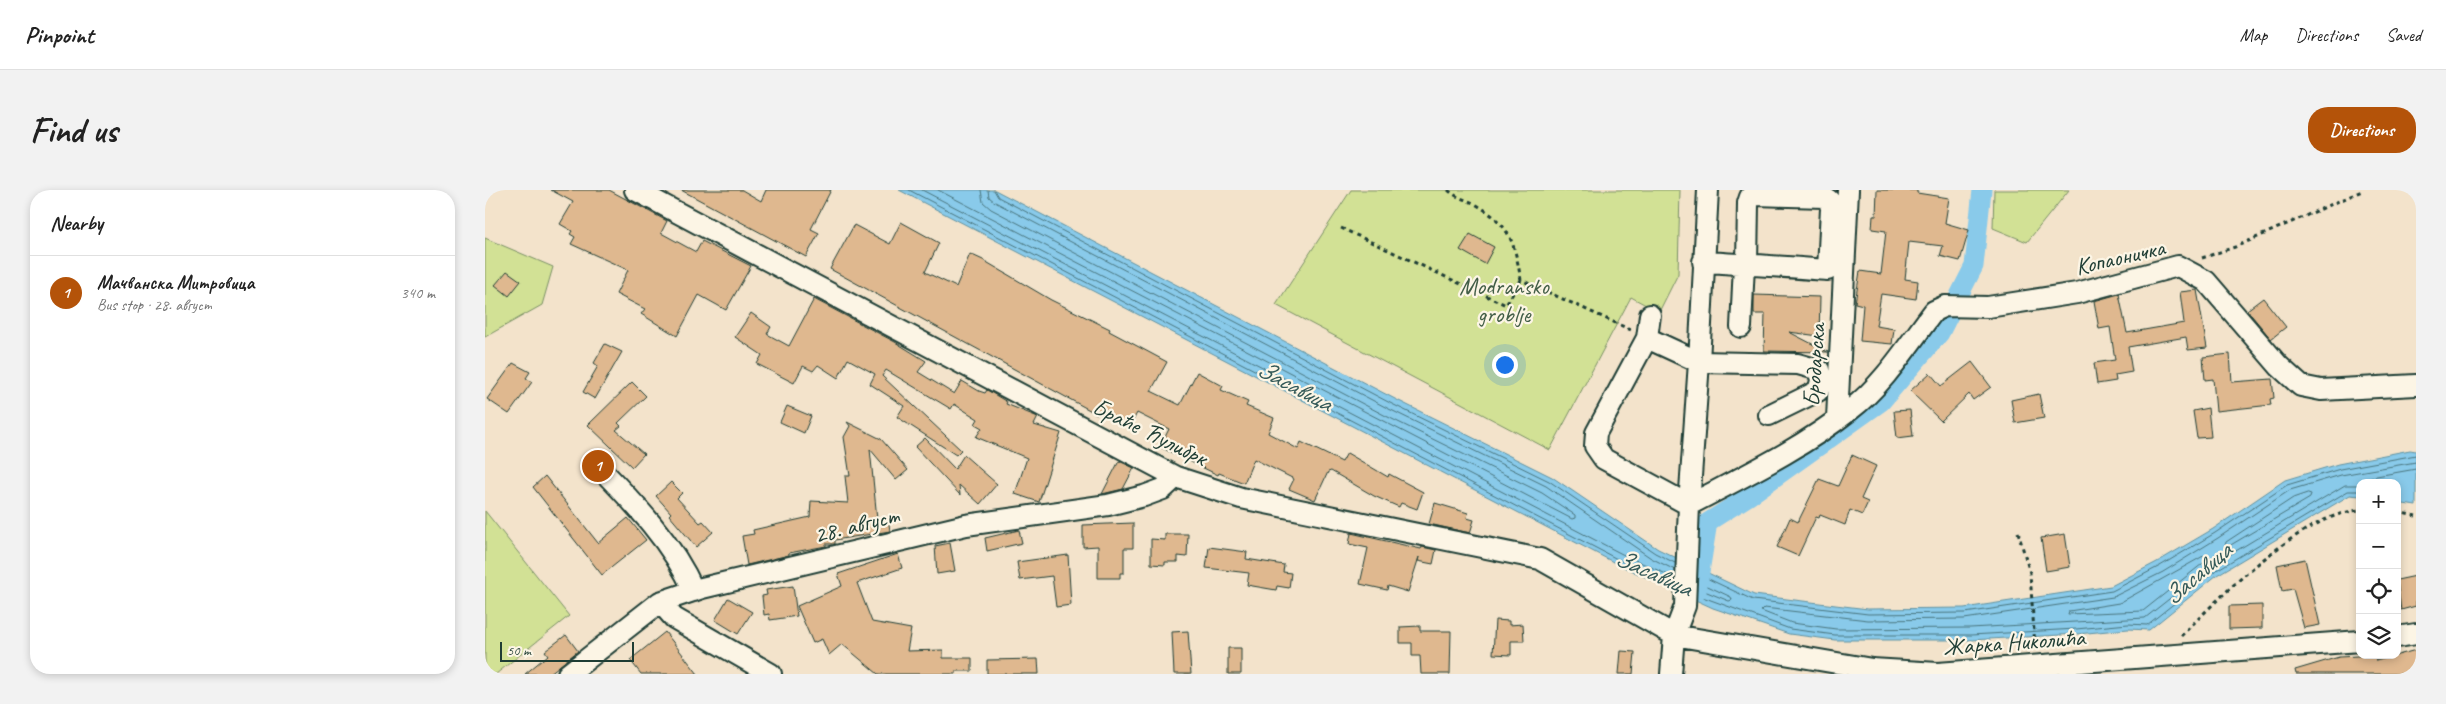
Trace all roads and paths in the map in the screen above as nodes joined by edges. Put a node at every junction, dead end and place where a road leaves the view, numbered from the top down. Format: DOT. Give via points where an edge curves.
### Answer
graph roads {
  1 [pos="635,190"];
  2 [pos="1448,190"];
  3 [pos="1708,190"];
  4 [pos="1848,190"];
  5 [pos="2364,190"];
  6 [pos="1341,228"];
  7 [pos="1703,262"];
  8 [pos="1745,265"];
  9 [pos="2178,266"];
  10 [pos="1521,280"];
  11 [pos="1650,315"];
  12 [pos="1741,327"];
  13 [pos="1647,338"];
  14 [pos="1699,362"];
  15 [pos="2416,385"];
  16 [pos="1769,415"];
  17 [pos="1837,419"];
  18 [pos="598,466"];
  19 [pos="1177,477"];
  20 [pos="1689,505"];
  21 [pos="2356,510"];
  22 [pos="2401,513"];
  23 [pos="2416,516"];
  24 [pos="2018,532"];
  25 [pos="694,591"];
  26 [pos="660,602"];
  27 [pos="2416,634"];
  28 [pos="1675,635"];
  29 [pos="2401,636"];
  30 [pos="2034,640"];
  31 [pos="2356,641"];
  32 [pos="2159,657"];
  33 [pos="1938,673"];
  34 [pos="568,674"];
  35 [pos="771,674"];
  36 [pos="1671,674"];
  1 -- 19 [label="street, Браће Ћулибрк"];
  2 -- 10 [label="path" via="1505,227 1515,245"];
  3 -- 7 [label="street"];
  4 -- 17 [label="street, Бродарска"];
  5 -- 9 [label="path" via="2235,247"];
  6 -- 10 [label="path" via="1506,305"];
  7 -- 8 [label="street"];
  7 -- 14 [label="street"];
  8 -- 8 [label="street" via="1828,270 1829,200 1824,197 1749,197"];
  8 -- 12 [label="street"];
  9 -- 15 [label="street, Копаоничка" via="2206,281 2279,366 2301,386 2321,390"];
  9 -- 17 [label="street, Копаоничка" via="2077,293 1988,307 1945,306 1934,311 1879,383"];
  10 -- 13 [label="path"];
  11 -- 13 [label="street"];
  13 -- 14 [label="street"];
  13 -- 20 [label="street" via="1596,432 1595,446 1604,459"];
  14 -- 16 [label="street" via="1798,364 1819,370 1821,381 1818,390"];
  14 -- 20 [label="street"];
  17 -- 20 [label="street, Бродарска" via="1775,460"];
  18 -- 25 [label="street" via="639,508 683,566"];
  19 -- 25 [label="street, 28. август" via="1163,489 1108,505 965,525"];
  19 -- 28 [label="street, Браће Ћулибрк" via="1241,498 1540,559"];
  20 -- 28 [label="street" via="1685,606"];
  21 -- 32 [label="path" via="2317,522 2248,572"];
  22 -- 23 [label="path"];
  24 -- 30 [label="path" via="2030,573"];
  25 -- 26 [label="street, 28. август"];
  26 -- 34 [label="street, 28. август"];
  26 -- 35 [label="street" via="674,618"];
  27 -- 29 [label="street"];
  28 -- 33 [label="street, Жарка Николића" via="1872,670"];
  28 -- 36 [label="street"];
  31 -- 32 [label="street, Жарка Николића"];
  32 -- 33 [label="street, Жарка Николића"];
}
